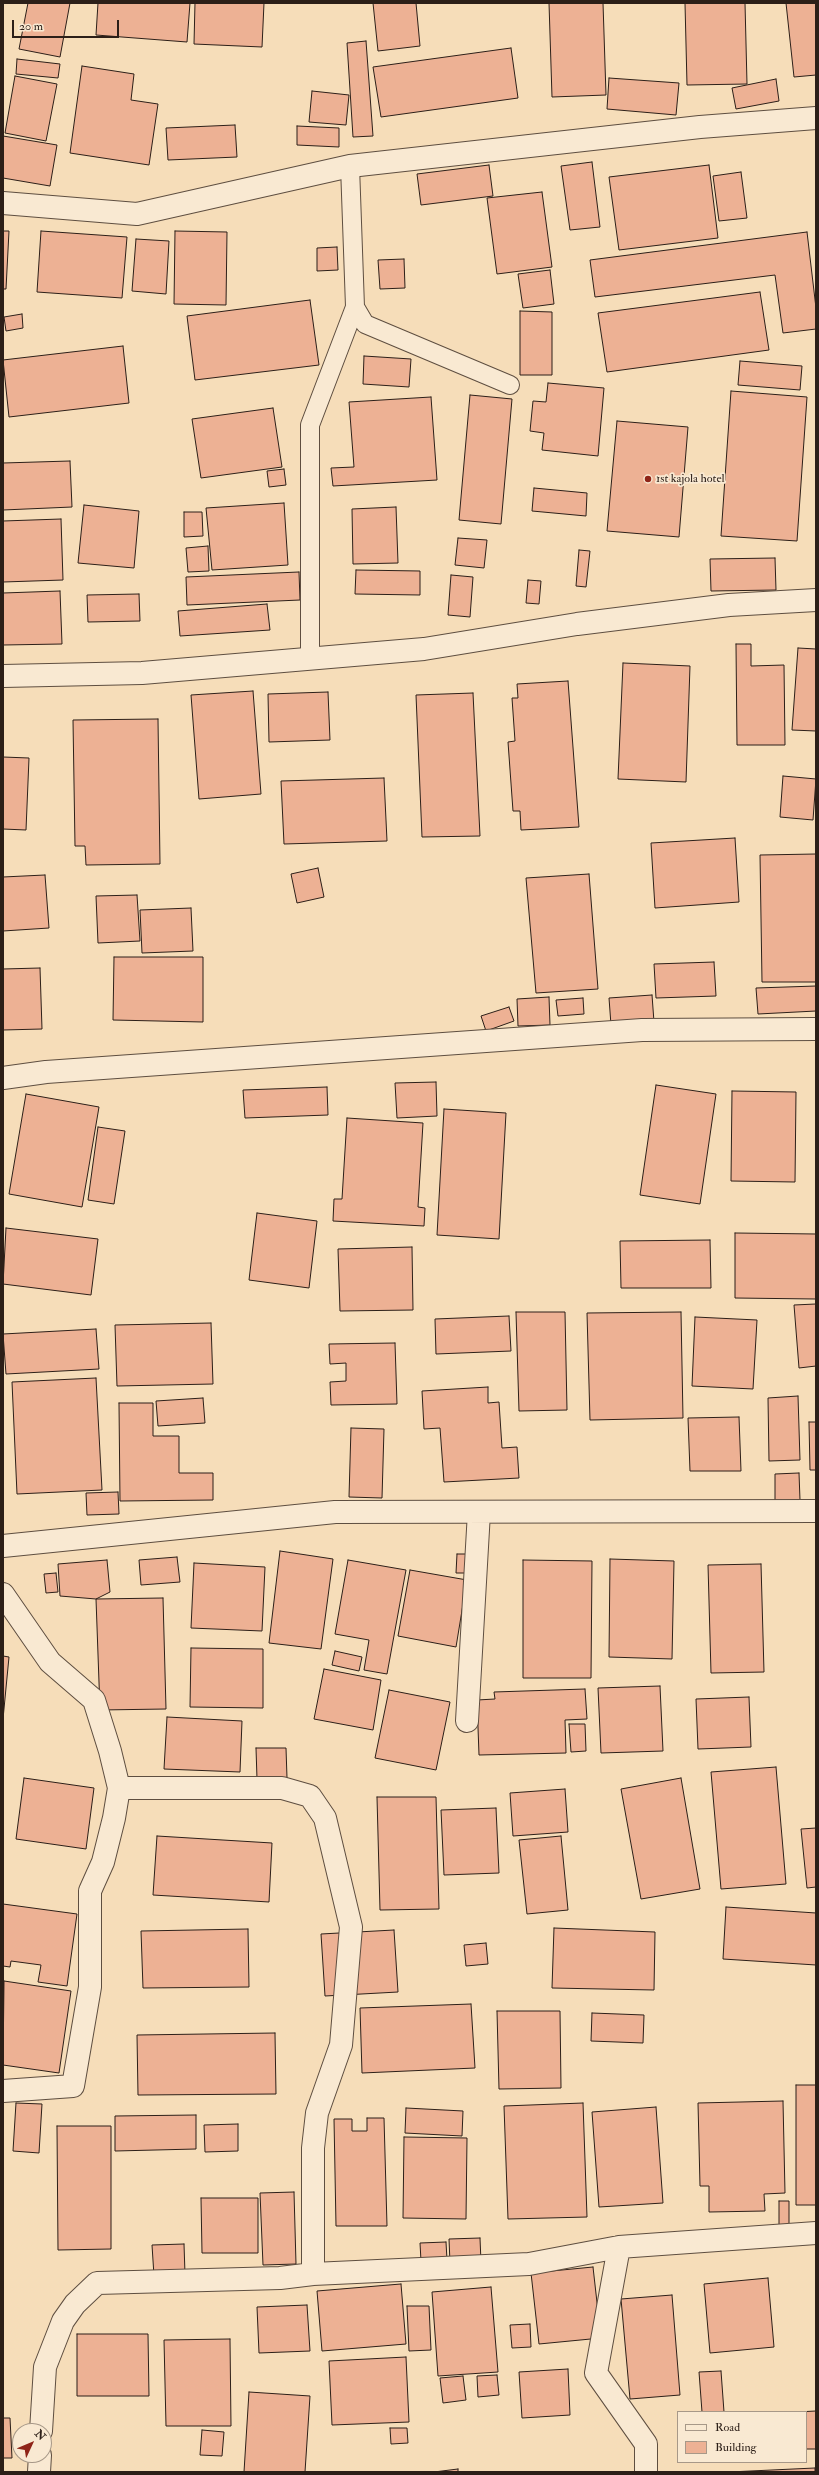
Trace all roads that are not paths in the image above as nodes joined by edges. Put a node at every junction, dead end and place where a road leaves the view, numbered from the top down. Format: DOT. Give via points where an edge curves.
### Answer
graph roads {
  1 [pos="816,118"];
  2 [pos="350,166"];
  3 [pos="3,203"];
  4 [pos="355,307"];
  5 [pos="510,385"];
  6 [pos="816,600"];
  7 [pos="310,658"];
  8 [pos="3,676"];
  9 [pos="816,1029"];
  10 [pos="3,1078"];
  11 [pos="816,1511"];
  12 [pos="479,1512"];
  13 [pos="3,1546"];
  14 [pos="3,1594"];
  15 [pos="467,1721"];
  16 [pos="119,1788"];
  17 [pos="3,2091"];
  18 [pos="816,2233"];
  19 [pos="619,2247"];
  20 [pos="313,2274"];
  21 [pos="42,2423"];
  22 [pos="646,2472"];
  1 -- 2 [label="street" via="700,127"];
  2 -- 3 [label="street" via="136,214"];
  2 -- 4 [label="lane"];
  4 -- 5 [label="lane" via="364,324"];
  4 -- 7 [label="lane" via="310,425"];
  6 -- 7 [label="street" via="729,605 576,624 424,649"];
  7 -- 8 [label="street" via="142,672"];
  9 -- 10 [label="street" via="642,1030 60,1071"];
  11 -- 12 [label="street"];
  12 -- 13 [label="street" via="335,1512"];
  12 -- 15 [label="street"];
  14 -- 16 [label="street" via="50,1662 94,1700"];
  16 -- 17 [label="street" via="103,1862 90,1891 90,1986 73,2086"];
  16 -- 20 [label="street" via="282,1788 310,1796 325,1818 351,1927 341,2045 317,2113 313,2148"];
  18 -- 19 [label="street"];
  19 -- 20 [label="street" via="529,2264"];
  19 -- 22 [label="street" via="596,2373 646,2444"];
  20 -- 21 [label="street" via="280,2278 97,2283 75,2304 63,2321 45,2367"];
}
